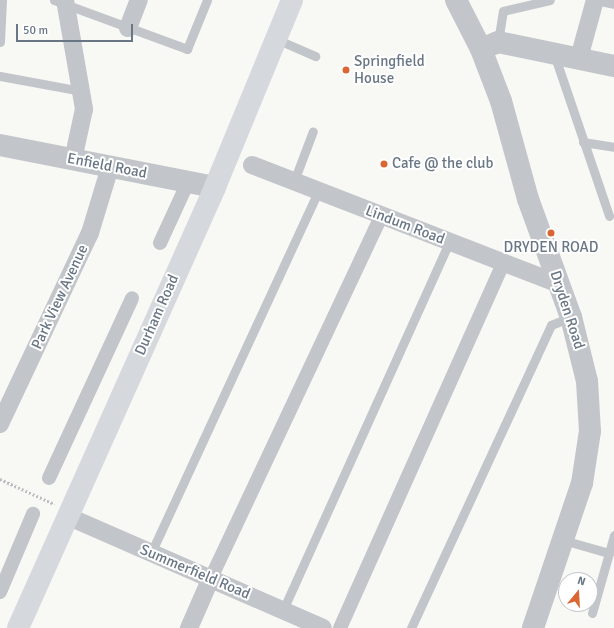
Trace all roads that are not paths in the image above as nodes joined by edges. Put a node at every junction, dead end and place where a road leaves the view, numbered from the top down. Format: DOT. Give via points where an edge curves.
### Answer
graph roads {
  1 [pos="2,0"];
  2 [pos="139,0"];
  3 [pos="207,0"];
  4 [pos="292,0"];
  5 [pos="456,0"];
  6 [pos="550,0"];
  7 [pos="595,0"];
  8 [pos="61,1"];
  9 [pos="614,4"];
  10 [pos="128,28"];
  11 [pos="276,39"];
  12 [pos="0,42"];
  13 [pos="489,45"];
  14 [pos="553,52"];
  15 [pos="315,56"];
  16 [pos="579,58"];
  17 [pos="614,66"];
  18 [pos="0,76"];
  19 [pos="81,91"];
  20 [pos="313,131"];
  21 [pos="583,142"];
  22 [pos="0,145"];
  23 [pos="614,146"];
  24 [pos="73,160"];
  25 [pos="252,165"];
  26 [pos="110,167"];
  27 [pos="294,181"];
  28 [pos="188,182"];
  29 [pos="215,187"];
  30 [pos="318,191"];
  31 [pos="381,216"];
  32 [pos="609,216"];
  33 [pos="449,242"];
  34 [pos="160,243"];
  35 [pos="503,264"];
  36 [pos="559,284"];
  37 [pos="132,298"];
  38 [pos="571,317"];
  39 [pos="0,424"];
  40 [pos="49,478"];
  41 [pos="33,514"];
  42 [pos="66,516"];
  43 [pos="614,536"];
  44 [pos="563,540"];
  45 [pos="151,552"];
  46 [pos="609,553"];
  47 [pos="211,578"];
  48 [pos="0,592"];
  49 [pos="283,610"];
  50 [pos="592,613"];
  51 [pos="18,628"];
  52 [pos="189,628"];
  53 [pos="323,628"];
  54 [pos="340,628"];
  55 [pos="411,628"];
  56 [pos="533,628"];
  1 -- 12 [label="lane"];
  2 -- 10 [label="street"];
  3 -- 10 [label="lane" via="187,49"];
  4 -- 11 [label="main road, Durham Road"];
  5 -- 13 [label="street, Dryden Road"];
  6 -- 13 [label="lane" via="503,11"];
  7 -- 9 [label="lane"];
  7 -- 16 [label="street"];
  8 -- 10 [label="lane"];
  8 -- 19 [label="street"];
  11 -- 15 [label="lane"];
  11 -- 29 [label="main road, Durham Road"];
  13 -- 14 [label="street"];
  13 -- 36 [label="street, Dryden Road" via="501,101 528,199"];
  14 -- 16 [label="street"];
  14 -- 21 [label="lane"];
  16 -- 17 [label="street"];
  18 -- 19 [label="lane"];
  19 -- 24 [label="street" via="84,109"];
  20 -- 27 [label="lane"];
  21 -- 23 [label="lane"];
  21 -- 32 [label="lane"];
  22 -- 24 [label="street, Enfield Road"];
  24 -- 26 [label="street, Enfield Road"];
  25 -- 27 [label="street, Lindum Road"];
  26 -- 28 [label="street, Enfield Road"];
  26 -- 39 [label="street, Park View Avenue" via="90,233"];
  27 -- 30 [label="street, Lindum Road"];
  28 -- 29 [label="street, Enfield Road"];
  28 -- 34 [label="street"];
  29 -- 42 [label="main road, Durham Road"];
  30 -- 31 [label="street, Lindum Road"];
  30 -- 45 [label="lane"];
  31 -- 33 [label="street, Lindum Road"];
  31 -- 47 [label="street"];
  33 -- 35 [label="street, Lindum Road"];
  33 -- 49 [label="lane"];
  35 -- 36 [label="street, Lindum Road"];
  35 -- 54 [label="street"];
  36 -- 38 [label="street, Dryden Road"];
  37 -- 40 [label="street"];
  38 -- 44 [label="street, Dryden Road" via="586,381 590,431 582,483"];
  38 -- 55 [label="lane" via="551,325"];
  41 -- 48 [label="street"];
  42 -- 45 [label="street, Summerfield Road"];
  42 -- 51 [label="main road, Durham Road"];
  43 -- 46 [label="lane"];
  44 -- 46 [label="lane"];
  44 -- 56 [label="street, Dryden Road"];
  45 -- 47 [label="street, Summerfield Road"];
  46 -- 50 [label="lane"];
  47 -- 49 [label="street, Summerfield Road"];
  47 -- 52 [label="street"];
  49 -- 53 [label="street, Summerfield Road"];
}
